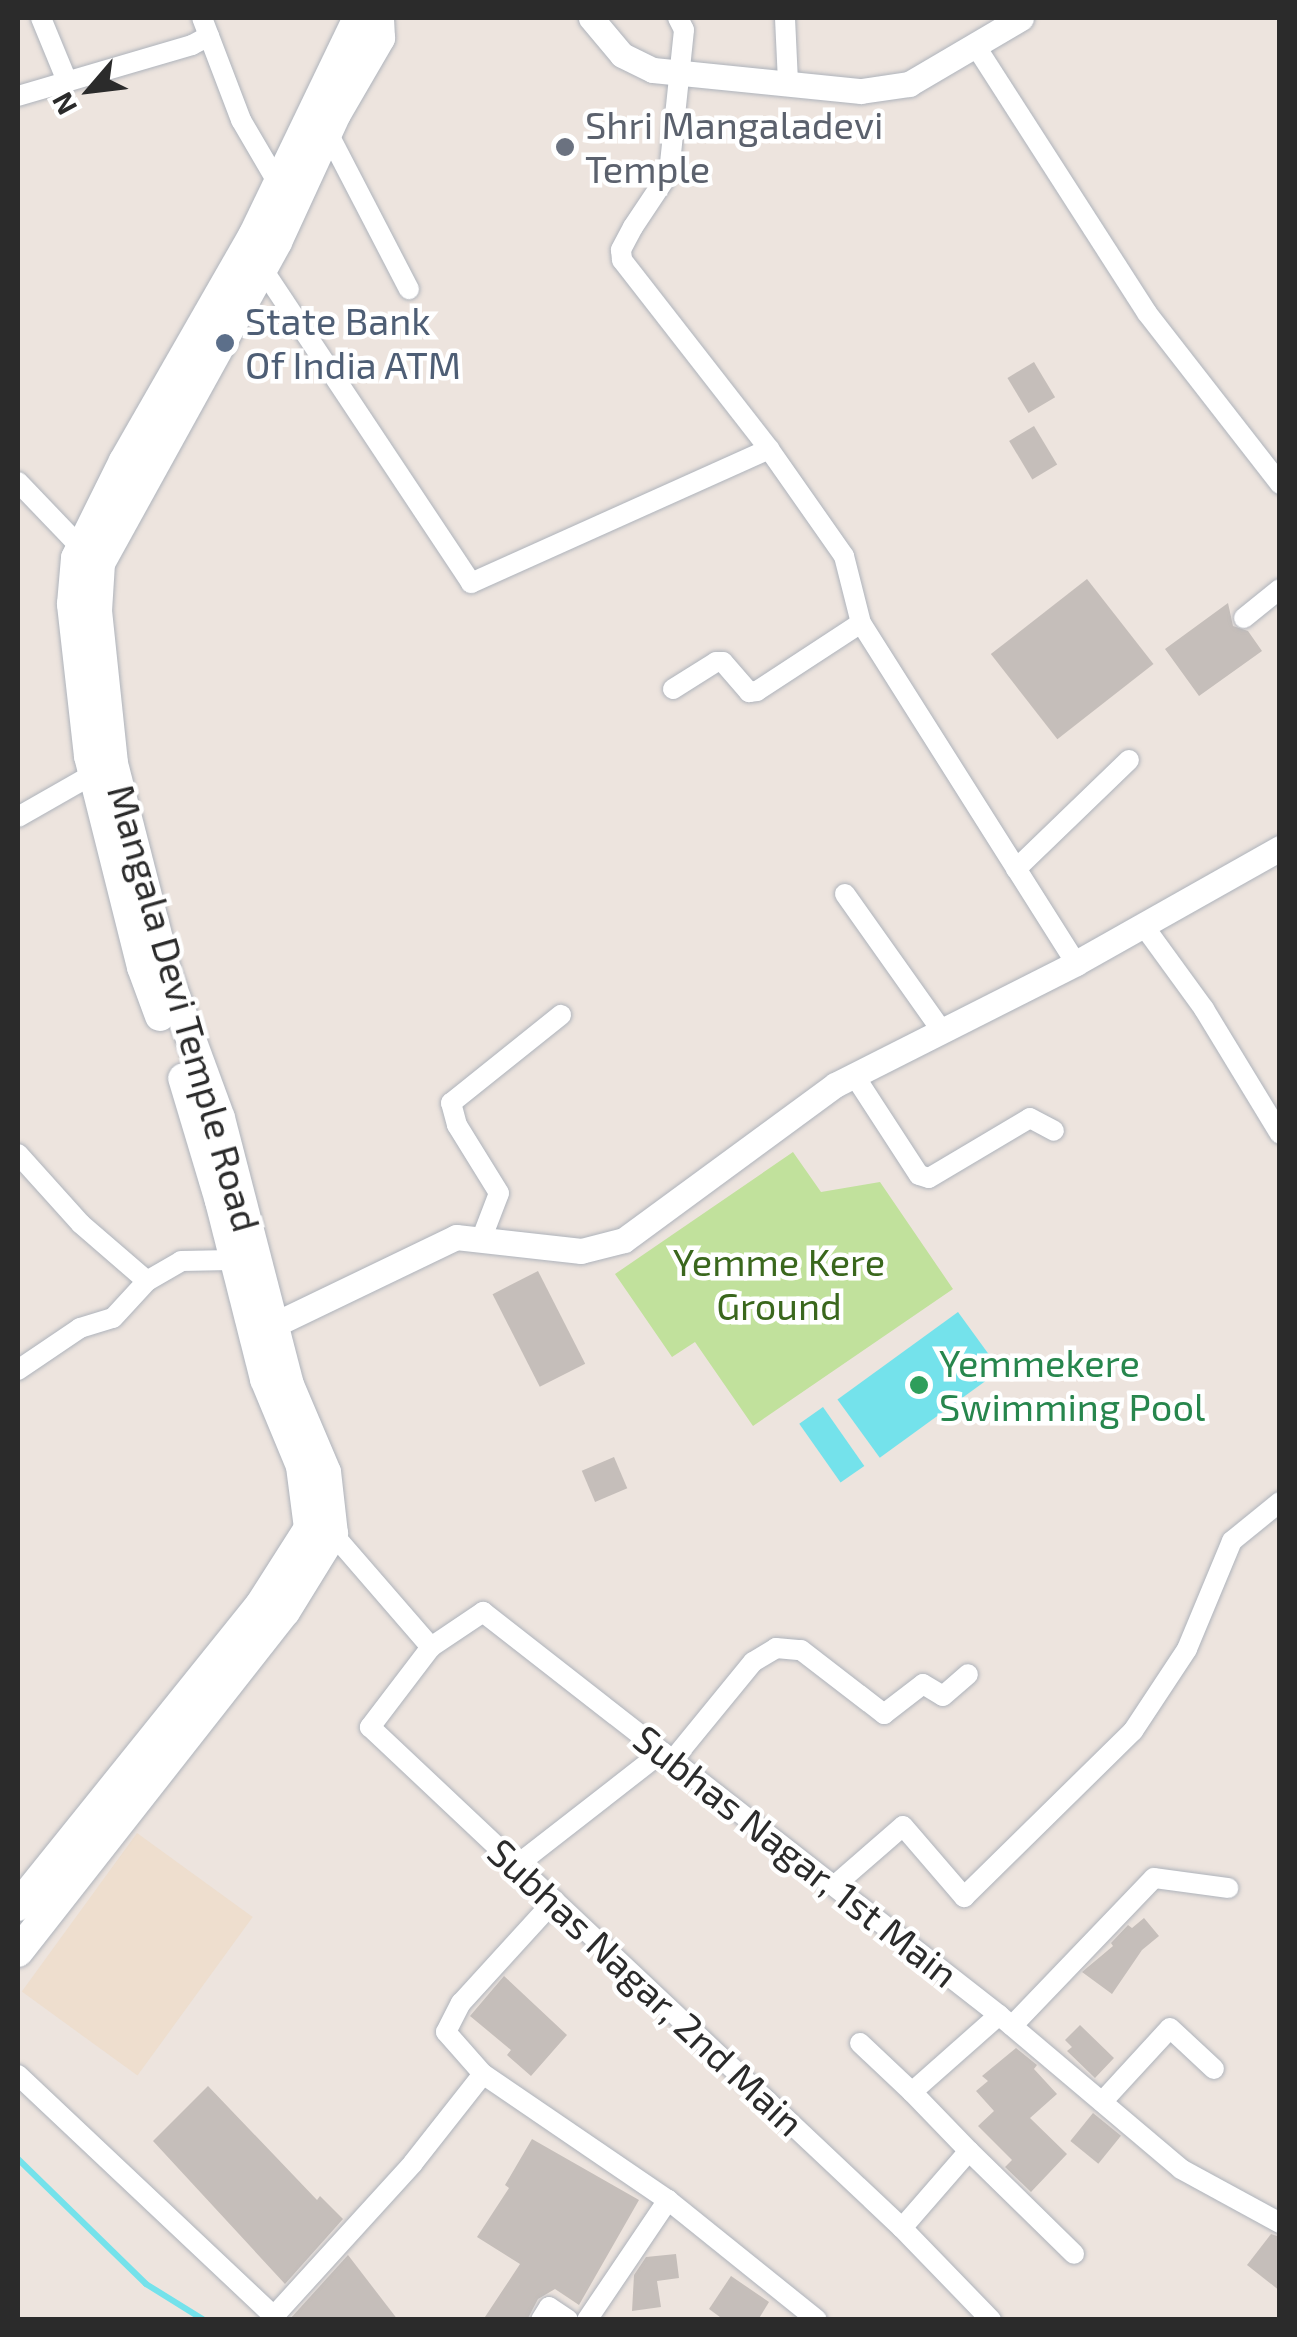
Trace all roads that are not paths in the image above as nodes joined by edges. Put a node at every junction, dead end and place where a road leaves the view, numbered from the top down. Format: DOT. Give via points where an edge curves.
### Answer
graph roads {
  1 [pos="41,18"];
  2 [pos="358,18"];
  3 [pos="379,18"];
  4 [pos="590,18"];
  5 [pos="678,18"];
  6 [pos="785,18"];
  7 [pos="1020,18"];
  8 [pos="206,27"];
  9 [pos="975,45"];
  10 [pos="679,73"];
  11 [pos="68,81"];
  12 [pos="788,81"];
  13 [pos="18,96"];
  14 [pos="328,133"];
  15 [pos="285,195"];
  16 [pos="262,268"];
  17 [pos="409,289"];
  18 [pos="768,449"];
  19 [pos="18,482"];
  20 [pos="1280,484"];
  21 [pos="89,556"];
  22 [pos="1280,589"];
  23 [pos="1244,618"];
  24 [pos="862,623"];
  25 [pos="673,689"];
  26 [pos="1129,760"];
  27 [pos="103,768"];
  28 [pos="18,818"];
  29 [pos="1280,848"];
  30 [pos="1016,869"];
  31 [pos="845,894"];
  32 [pos="1143,925"];
  33 [pos="1076,963"];
  34 [pos="561,1015"];
  35 [pos="942,1031"];
  36 [pos="854,1075"];
  37 [pos="1054,1131"];
  38 [pos="1280,1134"];
  39 [pos="18,1154"];
  40 [pos="481,1240"];
  41 [pos="232,1260"];
  42 [pos="147,1281"];
  43 [pos="261,1331"];
  44 [pos="18,1370"];
  45 [pos="1280,1502"];
  46 [pos="321,1531"];
  47 [pos="431,1647"];
  48 [pos="968,1674"];
  49 [pos="667,1756"];
  50 [pos="517,1865"];
  51 [pos="834,1886"];
  52 [pos="1228,1888"];
  53 [pos="554,1900"];
  54 [pos="18,1906"];
  55 [pos="18,1952"];
  56 [pos="1005,2020"];
  57 [pos="860,2043"];
  58 [pos="1214,2068"];
  59 [pos="483,2074"];
  60 [pos="18,2076"];
  61 [pos="912,2092"];
  62 [pos="1102,2102"];
  63 [pos="969,2151"];
  64 [pos="668,2200"];
  65 [pos="1280,2223"];
  66 [pos="902,2228"];
  67 [pos="1074,2254"];
  68 [pos="597,2315"];
  69 [pos="541,2320"];
  70 [pos="568,2320"];
  71 [pos="817,2320"];
  72 [pos="991,2320"];
  1 -- 11 [label="street"];
  2 -- 15 [label="main road, Mangala Devi Temple Road"];
  3 -- 14 [label="main road, Mangala Devi Temple Road" via="380,38"];
  4 -- 10 [label="street" via="622,55"];
  5 -- 10 [label="street" via="684,30"];
  6 -- 12 [label="street"];
  7 -- 9 [label="street"];
  8 -- 11 [label="street"];
  8 -- 15 [label="street" via="241,120"];
  9 -- 12 [label="street" via="908,84 861,91"];
  9 -- 20 [label="street" via="1147,313"];
  10 -- 12 [label="street"];
  10 -- 18 [label="street" via="669,173 620,250 622,260"];
  11 -- 13 [label="street"];
  14 -- 15 [label="main road, Mangala Devi Temple Road"];
  14 -- 17 [label="street"];
  15 -- 16 [label="main road, Mangala Devi Temple Road"];
  15 -- 21 [label="main road, Mangala Devi Temple Road" via="253,236"];
  16 -- 18 [label="street" via="471,583"];
  16 -- 21 [label="main road, Mangala Devi Temple Road"];
  18 -- 24 [label="street" via="844,556"];
  19 -- 21 [label="street"];
  21 -- 27 [label="main road, Mangala Devi Temple Road"];
  22 -- 23 [label="street"];
  24 -- 25 [label="street" via="758,691 749,692 724,662"];
  24 -- 30 [label="street"];
  26 -- 30 [label="street"];
  27 -- 28 [label="street"];
  27 -- 41 [label="main road, Mangala Devi Temple Road" via="142,967 195,1112"];
  27 -- 43 [label="main road, Mangala Devi Temple Road" via="225,1136"];
  29 -- 32 [label="street"];
  30 -- 33 [label="street"];
  31 -- 35 [label="street"];
  32 -- 33 [label="street"];
  32 -- 38 [label="street"];
  33 -- 35 [label="street"];
  34 -- 40 [label="street" via="451,1103 457,1126 499,1194"];
  35 -- 36 [label="street"];
  36 -- 37 [label="street" via="919,1175 929,1178 1030,1118"];
  36 -- 40 [label="street" via="624,1240 581,1251"];
  39 -- 42 [label="street" via="81,1224"];
  40 -- 43 [label="street" via="456,1237"];
  41 -- 42 [label="street" via="181,1261"];
  41 -- 43 [label="main road, Mangala Devi Temple Road"];
  42 -- 44 [label="street" via="113,1318 80,1328"];
  43 -- 46 [label="main road, Mangala Devi Temple Road" via="326,1472"];
  45 -- 51 [label="street" via="1232,1542 1187,1649 1133,1731 964,1897 903,1826"];
  46 -- 47 [label="street"];
  46 -- 54 [label="main road"];
  46 -- 55 [label="main road" via="285,1612"];
  47 -- 49 [label="street, Subhas Nagar, 1st Main" via="483,1612"];
  47 -- 50 [label="street, Subhas Nagar, 2nd Main" via="370,1727"];
  48 -- 49 [label="street" via="943,1696 923,1684 884,1714 800,1650 776,1648 753,1662"];
  49 -- 50 [label="street"];
  49 -- 51 [label="street, Subhas Nagar, 1st Main"];
  50 -- 53 [label="street, Subhas Nagar, 2nd Main"];
  51 -- 56 [label="street, Subhas Nagar, 1st Main"];
  52 -- 56 [label="street" via="1154,1878"];
  53 -- 59 [label="street" via="461,2003 446,2032"];
  53 -- 66 [label="street, Subhas Nagar, 2nd Main"];
  56 -- 61 [label="street"];
  56 -- 62 [label="street, Subhas Nagar, 1st Main"];
  57 -- 61 [label="street"];
  58 -- 62 [label="street" via="1170,2028"];
  59 -- 60 [label="street" via="413,2164 274,2316"];
  59 -- 64 [label="street"];
  61 -- 63 [label="street"];
  62 -- 65 [label="street, Subhas Nagar, 1st Main" via="1181,2170"];
  63 -- 66 [label="street"];
  63 -- 67 [label="street"];
  64 -- 68 [label="street"];
  64 -- 71 [label="street"];
  66 -- 72 [label="street, Subhas Nagar, 2nd Main"];
  69 -- 70 [label="street" via="549,2307"];
}
